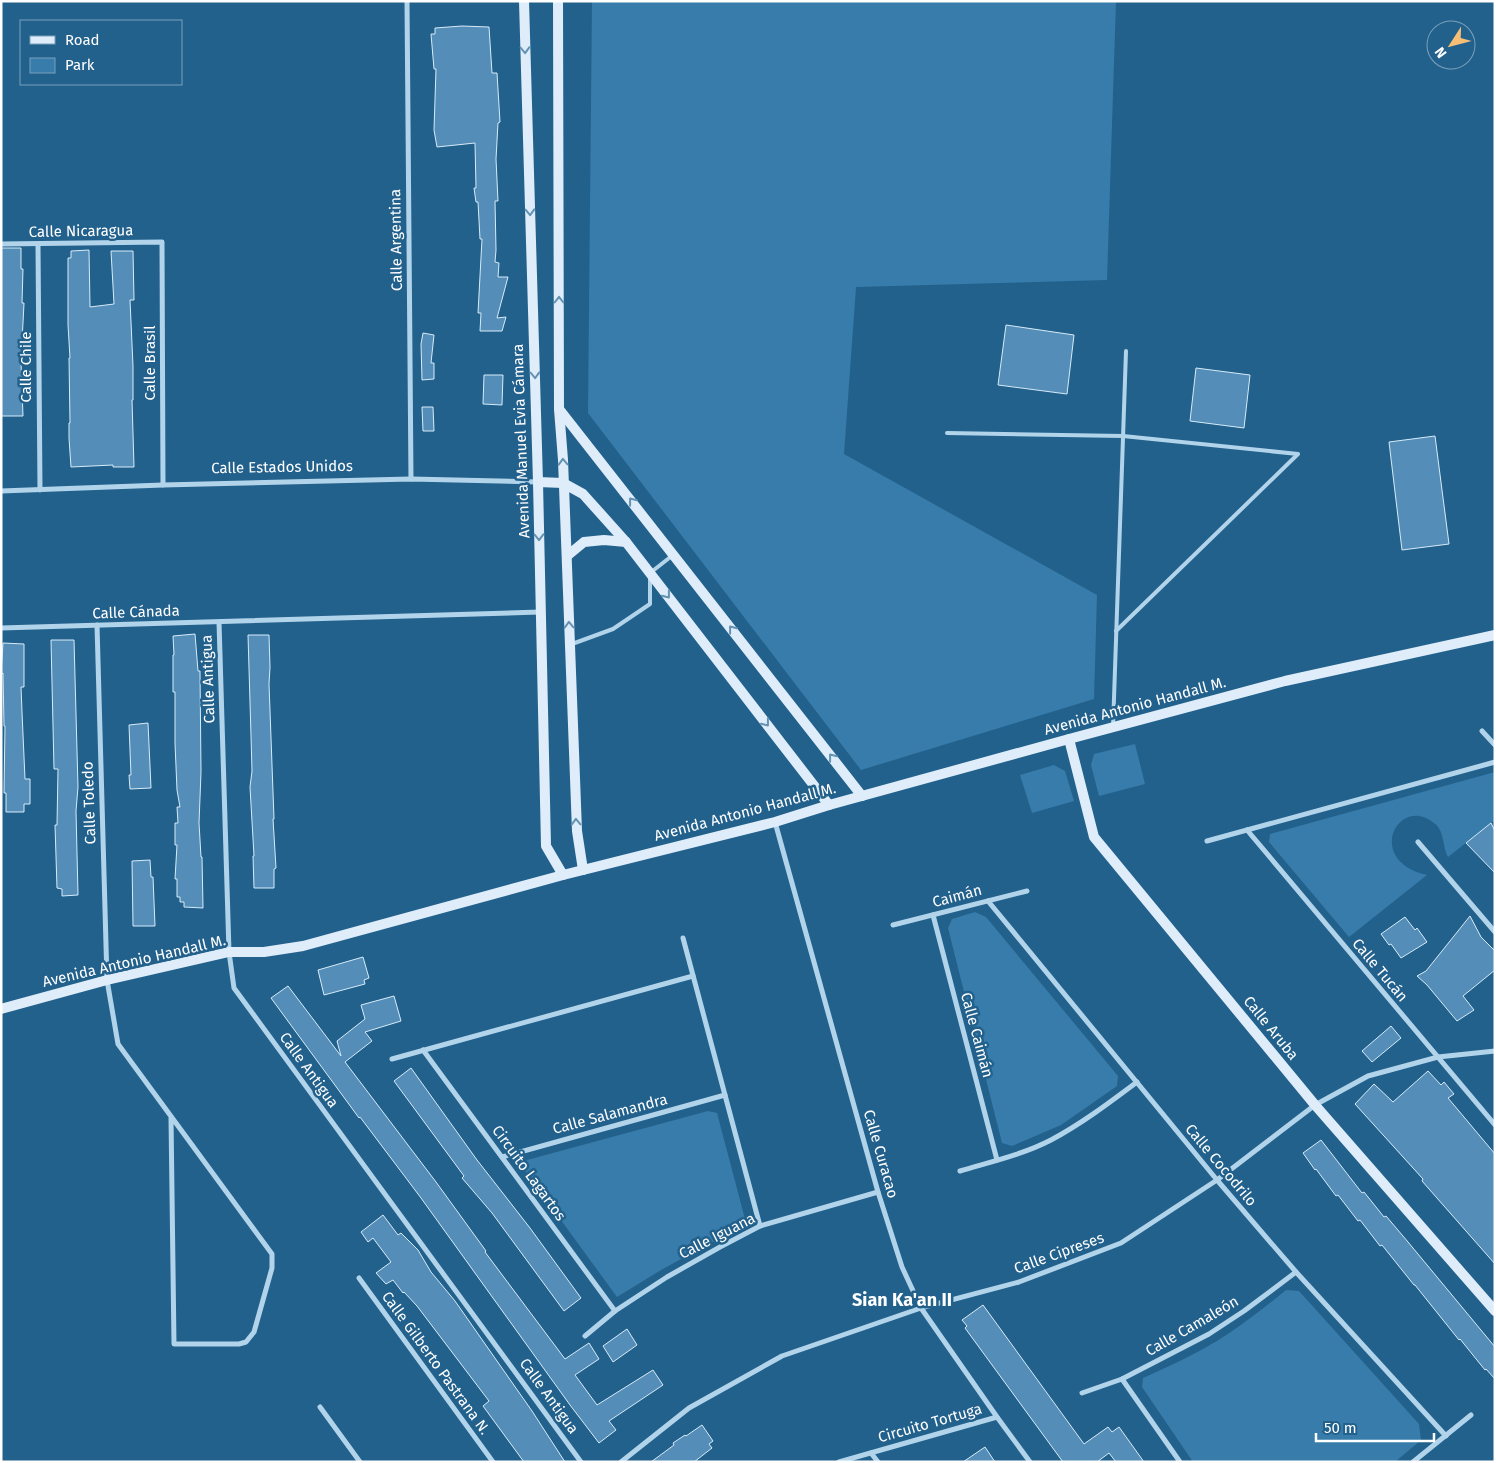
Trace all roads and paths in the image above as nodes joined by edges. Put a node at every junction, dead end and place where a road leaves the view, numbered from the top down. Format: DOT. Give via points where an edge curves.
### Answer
graph roads {
  1 [pos="407,1"];
  2 [pos="524,1"];
  3 [pos="558,1"];
  4 [pos="162,242"];
  5 [pos="1,244"];
  6 [pos="38,244"];
  7 [pos="1126,351"];
  8 [pos="559,409"];
  9 [pos="947,433"];
  10 [pos="1123,436"];
  11 [pos="411,480"];
  12 [pos="538,482"];
  13 [pos="563,483"];
  14 [pos="163,485"];
  15 [pos="40,490"];
  16 [pos="1,491"];
  17 [pos="626,542"];
  18 [pos="674,555"];
  19 [pos="566,556"];
  20 [pos="650,573"];
  21 [pos="541,612"];
  22 [pos="219,622"];
  23 [pos="97,626"];
  24 [pos="1,628"];
  25 [pos="1116,631"];
  26 [pos="1495,636"];
  27 [pos="570,645"];
  28 [pos="1113,727"];
  29 [pos="1482,731"];
  30 [pos="1069,739"];
  31 [pos="1495,746"];
  32 [pos="1495,762"];
  33 [pos="862,796"];
  34 [pos="829,805"];
  35 [pos="775,822"];
  36 [pos="1246,830"];
  37 [pos="1207,841"];
  38 [pos="1418,842"];
  39 [pos="583,870"];
  40 [pos="563,875"];
  41 [pos="1027,891"];
  42 [pos="988,901"];
  43 [pos="933,915"];
  44 [pos="893,926"];
  45 [pos="1495,932"];
  46 [pos="683,938"];
  47 [pos="229,952"];
  48 [pos="694,976"];
  49 [pos="107,980"];
  50 [pos="1,1009"];
  51 [pos="423,1050"];
  52 [pos="1495,1051"];
  53 [pos="1438,1057"];
  54 [pos="392,1059"];
  55 [pos="1137,1082"];
  56 [pos="725,1095"];
  57 [pos="1315,1105"];
  58 [pos="171,1118"];
  59 [pos="1495,1125"];
  60 [pos="502,1157"];
  61 [pos="997,1160"];
  62 [pos="960,1171"];
  63 [pos="1217,1180"];
  64 [pos="878,1192"];
  65 [pos="760,1226"];
  66 [pos="1296,1272"];
  67 [pos="359,1278"];
  68 [pos="921,1308"];
  69 [pos="615,1311"];
  70 [pos="1495,1311"];
  71 [pos="585,1336"];
  72 [pos="1122,1379"];
  73 [pos="1082,1393"];
  74 [pos="320,1407"];
  75 [pos="1471,1415"];
  76 [pos="997,1417"];
  77 [pos="1446,1436"];
  78 [pos="871,1453"];
  79 [pos="360,1462"];
  80 [pos="493,1462"];
  81 [pos="581,1462"];
  82 [pos="621,1462"];
  83 [pos="839,1462"];
  84 [pos="878,1462"];
  85 [pos="1030,1462"];
  86 [pos="1180,1462"];
  87 [pos="1413,1462"];
  1 -- 11 [label="street, Calle Argentina"];
  2 -- 12 [label="street, Avenida Manuel Evia Cámara, one-way"];
  8 -- 3 [label="street, one-way"];
  4 -- 6 [label="street, Calle Nicaragua"];
  4 -- 14 [label="street, Calle Brasil"];
  5 -- 6 [label="street, Calle Nicaragua"];
  6 -- 15 [label="street, Calle Chile"];
  7 -- 10 [label="lane"];
  13 -- 8 [label="street, one-way"];
  18 -- 8 [label="street, one-way"];
  9 -- 10 [label="lane"];
  10 -- 25 [label="lane"];
  10 -- 25 [label="lane" via="1298,454"];
  11 -- 12 [label="street, Calle Estados Unidos"];
  11 -- 14 [label="street, Calle Estados Unidos"];
  12 -- 13 [label="street, Calle Estados Unidos"];
  12 -- 21 [label="street, Avenida Manuel Evia Cámara, one-way"];
  13 -- 17 [label="street" via="582,494"];
  13 -- 19 [label="street"];
  14 -- 15 [label="street, Calle Estados Unidos"];
  15 -- 16 [label="street, Calle Estados Unidos"];
  17 -- 19 [label="street" via="584,542"];
  17 -- 20 [label="street"];
  18 -- 20 [label="lane"];
  33 -- 18 [label="street, one-way"];
  27 -- 19 [label="street, one-way"];
  20 -- 27 [label="lane" via="650,604 613,629"];
  20 -- 34 [label="street, one-way"];
  21 -- 22 [label="street, Calle Cánada"];
  21 -- 40 [label="street, Avenida Manuel Evia Cámara" via="546,846"];
  22 -- 23 [label="street, Calle Cánada"];
  22 -- 47 [label="street, Calle Antigua"];
  23 -- 24 [label="street, Calle Cánada"];
  23 -- 49 [label="street, Calle Toledo"];
  25 -- 28 [label="lane"];
  26 -- 28 [label="street, Avenida Antonio Handall M." via="1285,682"];
  39 -- 27 [label="street, one-way" via="577,831"];
  28 -- 30 [label="street, Avenida Antonio Handall M."];
  29 -- 31 [label="street"];
  30 -- 33 [label="street, Avenida Antonio Handall M."];
  30 -- 57 [label="street, Calle Aruba" via="1094,837"];
  32 -- 36 [label="street"];
  33 -- 34 [label="street, Avenida Antonio Handall M."];
  34 -- 35 [label="street, Avenida Antonio Handall M."];
  35 -- 39 [label="street, Avenida Antonio Handall M."];
  35 -- 64 [label="street, Calle Curacao"];
  36 -- 37 [label="street"];
  36 -- 53 [label="street, Calle Tucán"];
  38 -- 45 [label="street"];
  39 -- 40 [label="street, Avenida Antonio Handall M."];
  40 -- 47 [label="street, Avenida Antonio Handall M." via="303,946 264,952"];
  41 -- 42 [label="street, Caimán"];
  42 -- 43 [label="street, Caimán"];
  42 -- 55 [label="street, Calle Cocodrilo"];
  43 -- 44 [label="street, Caimán"];
  43 -- 61 [label="street, Calle Caimán"];
  46 -- 48 [label="street"];
  47 -- 49 [label="street, Avenida Antonio Handall M."];
  47 -- 81 [label="street, Calle Antigua" via="234,988"];
  48 -- 51 [label="street"];
  48 -- 56 [label="street"];
  49 -- 50 [label="street, Avenida Antonio Handall M."];
  49 -- 58 [label="street, Calle Toledo" via="118,1044"];
  51 -- 54 [label="street"];
  51 -- 60 [label="street, Circuito Lagartos"];
  52 -- 53 [label="street, Calle Cipreses"];
  53 -- 57 [label="street, Calle Cipreses" via="1368,1076"];
  53 -- 59 [label="street, Calle Tucán"];
  55 -- 61 [label="street" via="1062,1134"];
  55 -- 63 [label="street, Calle Cocodrilo"];
  56 -- 60 [label="street, Calle Salamandra"];
  56 -- 65 [label="street"];
  57 -- 63 [label="street, Calle Cipreses"];
  57 -- 70 [label="street, Calle Aruba"];
  58 -- 58 [label="street, Calle Toledo" via="174,1344 246,1342 254,1332 272,1268 272,1254"];
  60 -- 69 [label="street, Circuito Lagartos"];
  61 -- 62 [label="street"];
  63 -- 66 [label="street, Calle Cocodrilo"];
  63 -- 68 [label="street, Calle Cipreses" via="1120,1243 1019,1282"];
  64 -- 65 [label="street, Calle Iguana"];
  64 -- 68 [label="street, Calle Curacao" via="902,1267"];
  65 -- 69 [label="street, Calle Iguana" via="667,1277"];
  66 -- 72 [label="street, Calle Camaleón" via="1209,1334"];
  66 -- 77 [label="street, Calle Cocodrilo"];
  67 -- 80 [label="street, Calle Gilberto Pastrana N."];
  68 -- 76 [label="street, Calle Curacao"];
  68 -- 82 [label="street, Calle Cipreses" via="782,1356 689,1408"];
  69 -- 71 [label="street, Calle Iguana"];
  72 -- 73 [label="street, Calle Camaleón"];
  72 -- 86 [label="street"];
  74 -- 79 [label="street"];
  75 -- 77 [label="street"];
  76 -- 78 [label="street, Circuito Tortuga"];
  76 -- 85 [label="street, Calle Curacao"];
  77 -- 87 [label="street"];
  78 -- 83 [label="street, Circuito Tortuga"];
  78 -- 84 [label="street, Circuito Tortuga"];
}
